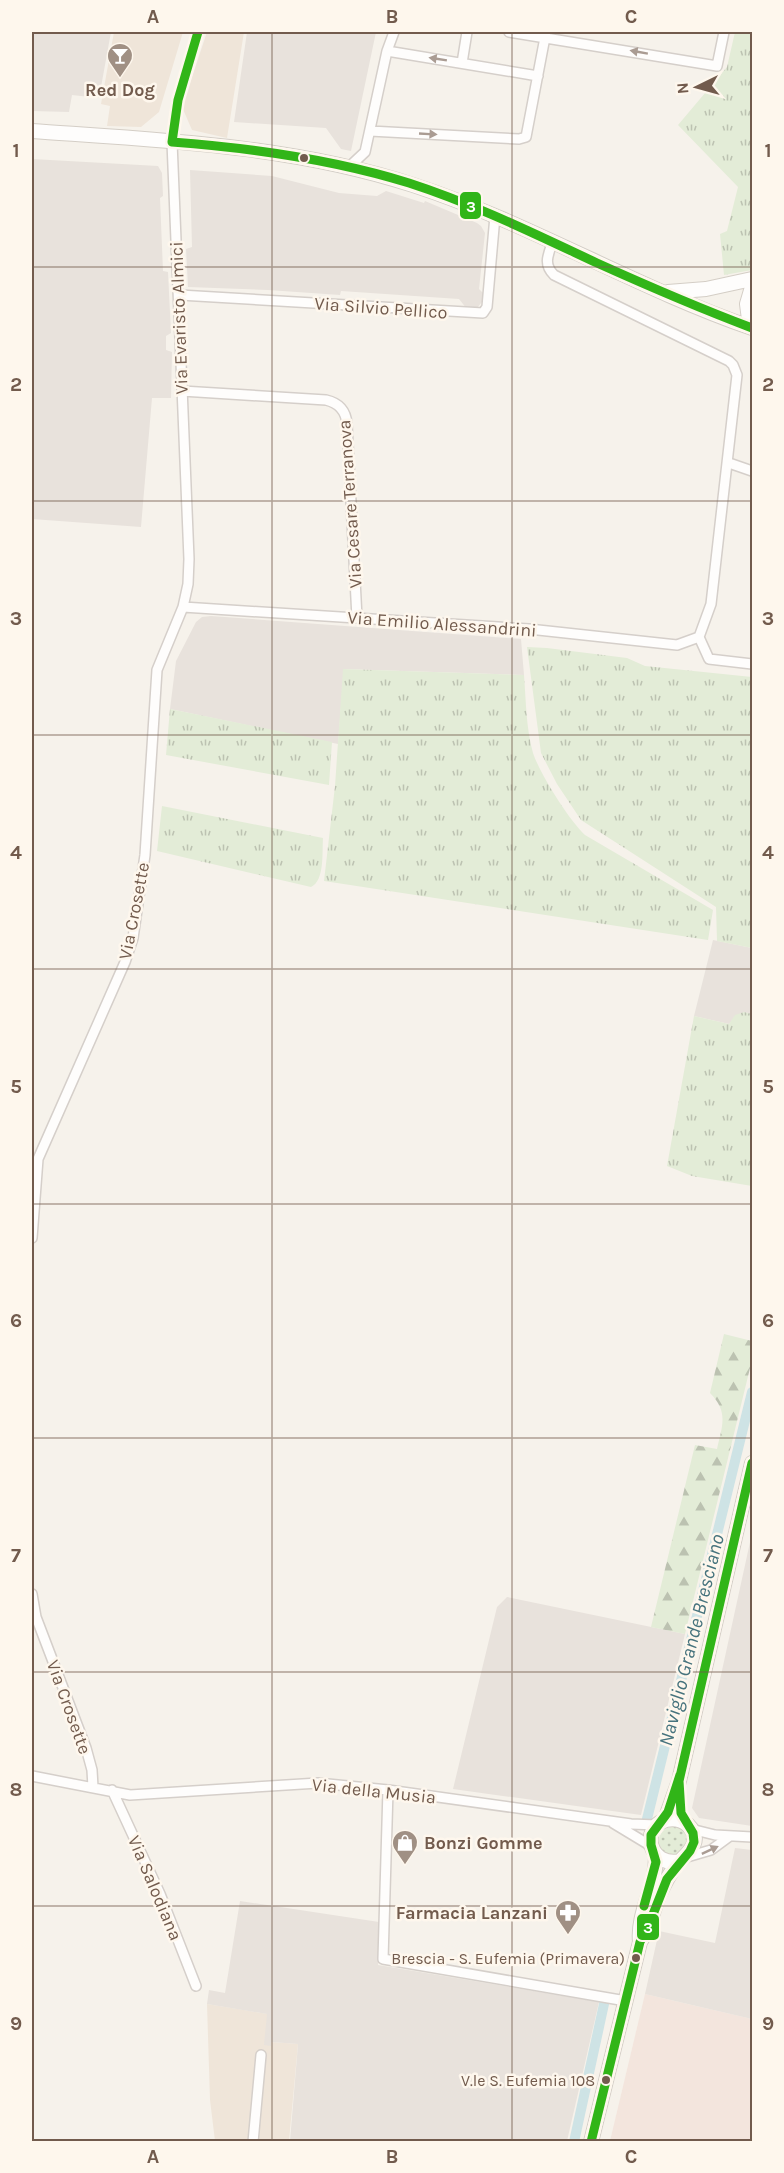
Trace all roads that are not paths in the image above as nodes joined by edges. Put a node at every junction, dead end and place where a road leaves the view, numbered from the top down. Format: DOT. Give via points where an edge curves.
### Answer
graph roads {
  1 [pos="198,32"];
  2 [pos="394,32"];
  3 [pos="467,32"];
  4 [pos="509,32"];
  5 [pos="724,32"];
  6 [pos="545,34"];
  7 [pos="387,51"];
  8 [pos="462,63"];
  9 [pos="537,76"];
  10 [pos="32,131"];
  11 [pos="370,131"];
  12 [pos="172,142"];
  13 [pos="365,152"];
  14 [pos="349,167"];
  15 [pos="375,173"];
  16 [pos="495,216"];
  17 [pos="553,241"];
  18 [pos="753,279"];
  19 [pos="753,287"];
  20 [pos="660,291"];
  21 [pos="180,295"];
  22 [pos="751,328"];
  23 [pos="182,391"];
  24 [pos="729,463"];
  25 [pos="753,471"];
  26 [pos="183,607"];
  27 [pos="357,618"];
  28 [pos="699,637"];
  29 [pos="753,664"];
  30 [pos="32,1149"];
  31 [pos="38,1159"];
  32 [pos="32,1238"];
  33 [pos="753,1463"];
  34 [pos="32,1594"];
  35 [pos="32,1776"];
  36 [pos="679,1781"];
  37 [pos="93,1787"];
  38 [pos="112,1790"];
  39 [pos="388,1790"];
  40 [pos="609,1820"];
  41 [pos="661,1823"];
  42 [pos="688,1826"];
  43 [pos="730,1836"];
  44 [pos="753,1837"];
  45 [pos="654,1851"];
  46 [pos="683,1859"];
  47 [pos="640,1942"];
  48 [pos="196,1986"];
  49 [pos="626,2001"];
  50 [pos="261,2055"];
  51 [pos="253,2142"];
  52 [pos="591,2142"];
  1 -- 12 [label="street, Via Evaristo Almici" via="178,100"];
  2 -- 7 [label="street"];
  3 -- 8 [label="street"];
  4 -- 6 [label="street"];
  5 -- 6 [label="street, one-way" via="717,66"];
  6 -- 9 [label="street"];
  8 -- 7 [label="street, one-way"];
  7 -- 11 [label="street"];
  8 -- 9 [label="street"];
  11 -- 9 [label="street, one-way" via="523,139 528,135"];
  10 -- 12 [label="main road"];
  11 -- 13 [label="street"];
  12 -- 14 [label="main road" via="275,152"];
  12 -- 21 [label="street, Via Evaristo Almici"];
  13 -- 14 [label="street"];
  13 -- 15 [label="street"];
  14 -- 15 [label="main road"];
  15 -- 16 [label="main road"];
  16 -- 17 [label="main road"];
  16 -- 21 [label="street, Via Silvio Pellico" via="488,307 483,313"];
  17 -- 20 [label="main road"];
  17 -- 24 [label="street" via="546,259 554,275 733,365 737,375"];
  18 -- 20 [label="main road" via="700,290"];
  19 -- 22 [label="main road" via="747,304"];
  20 -- 22 [label="main road"];
  21 -- 23 [label="street, Via Evaristo Almici"];
  23 -- 26 [label="street, Via Evaristo Almici" via="189,559"];
  23 -- 27 [label="street, Via Cesare Terranova" via="326,400 343,411 347,424"];
  24 -- 25 [label="street"];
  24 -- 28 [label="street" via="711,604"];
  26 -- 27 [label="street, Via Emilio Alessandrini"];
  26 -- 31 [label="street, Via Crosette" via="157,670 145,855 132,938"];
  27 -- 28 [label="street, Via Emilio Alessandrini" via="529,629 677,645"];
  28 -- 29 [label="street" via="709,659"];
  30 -- 31 [label="street"];
  31 -- 32 [label="street, Via Crosette"];
  33 -- 36 [label="main road"];
  34 -- 37 [label="street, Via Crosette" via="36,1617 86,1748"];
  35 -- 37 [label="street, Via della Musia"];
  36 -- 41 [label="main road"];
  36 -- 42 [label="main road"];
  37 -- 38 [label="street, Via della Musia"];
  38 -- 39 [label="street, Via della Musia" via="145,1795 318,1783"];
  38 -- 48 [label="street, Via Salodiana" via="160,1893"];
  39 -- 40 [label="street, Via della Musia"];
  39 -- 49 [label="street" via="383,1959"];
  40 -- 41 [label="street, Via della Musia"];
  40 -- 45 [label="street, Via della Musia"];
  41 -- 42 [label="main road" via="675,1819"];
  41 -- 45 [label="main road" via="652,1833"];
  42 -- 43 [label="street" via="703,1833"];
  42 -- 46 [label="main road" via="694,1841 691,1852"];
  43 -- 44 [label="street"];
  46 -- 43 [label="street, one-way" via="711,1850"];
  45 -- 46 [label="main road" via="669,1862"];
  45 -- 47 [label="main road" via="654,1873 639,1925"];
  46 -- 47 [label="main road" via="661,1889 649,1928"];
  47 -- 49 [label="main road"];
  49 -- 52 [label="main road"];
  50 -- 51 [label="street"];
}
